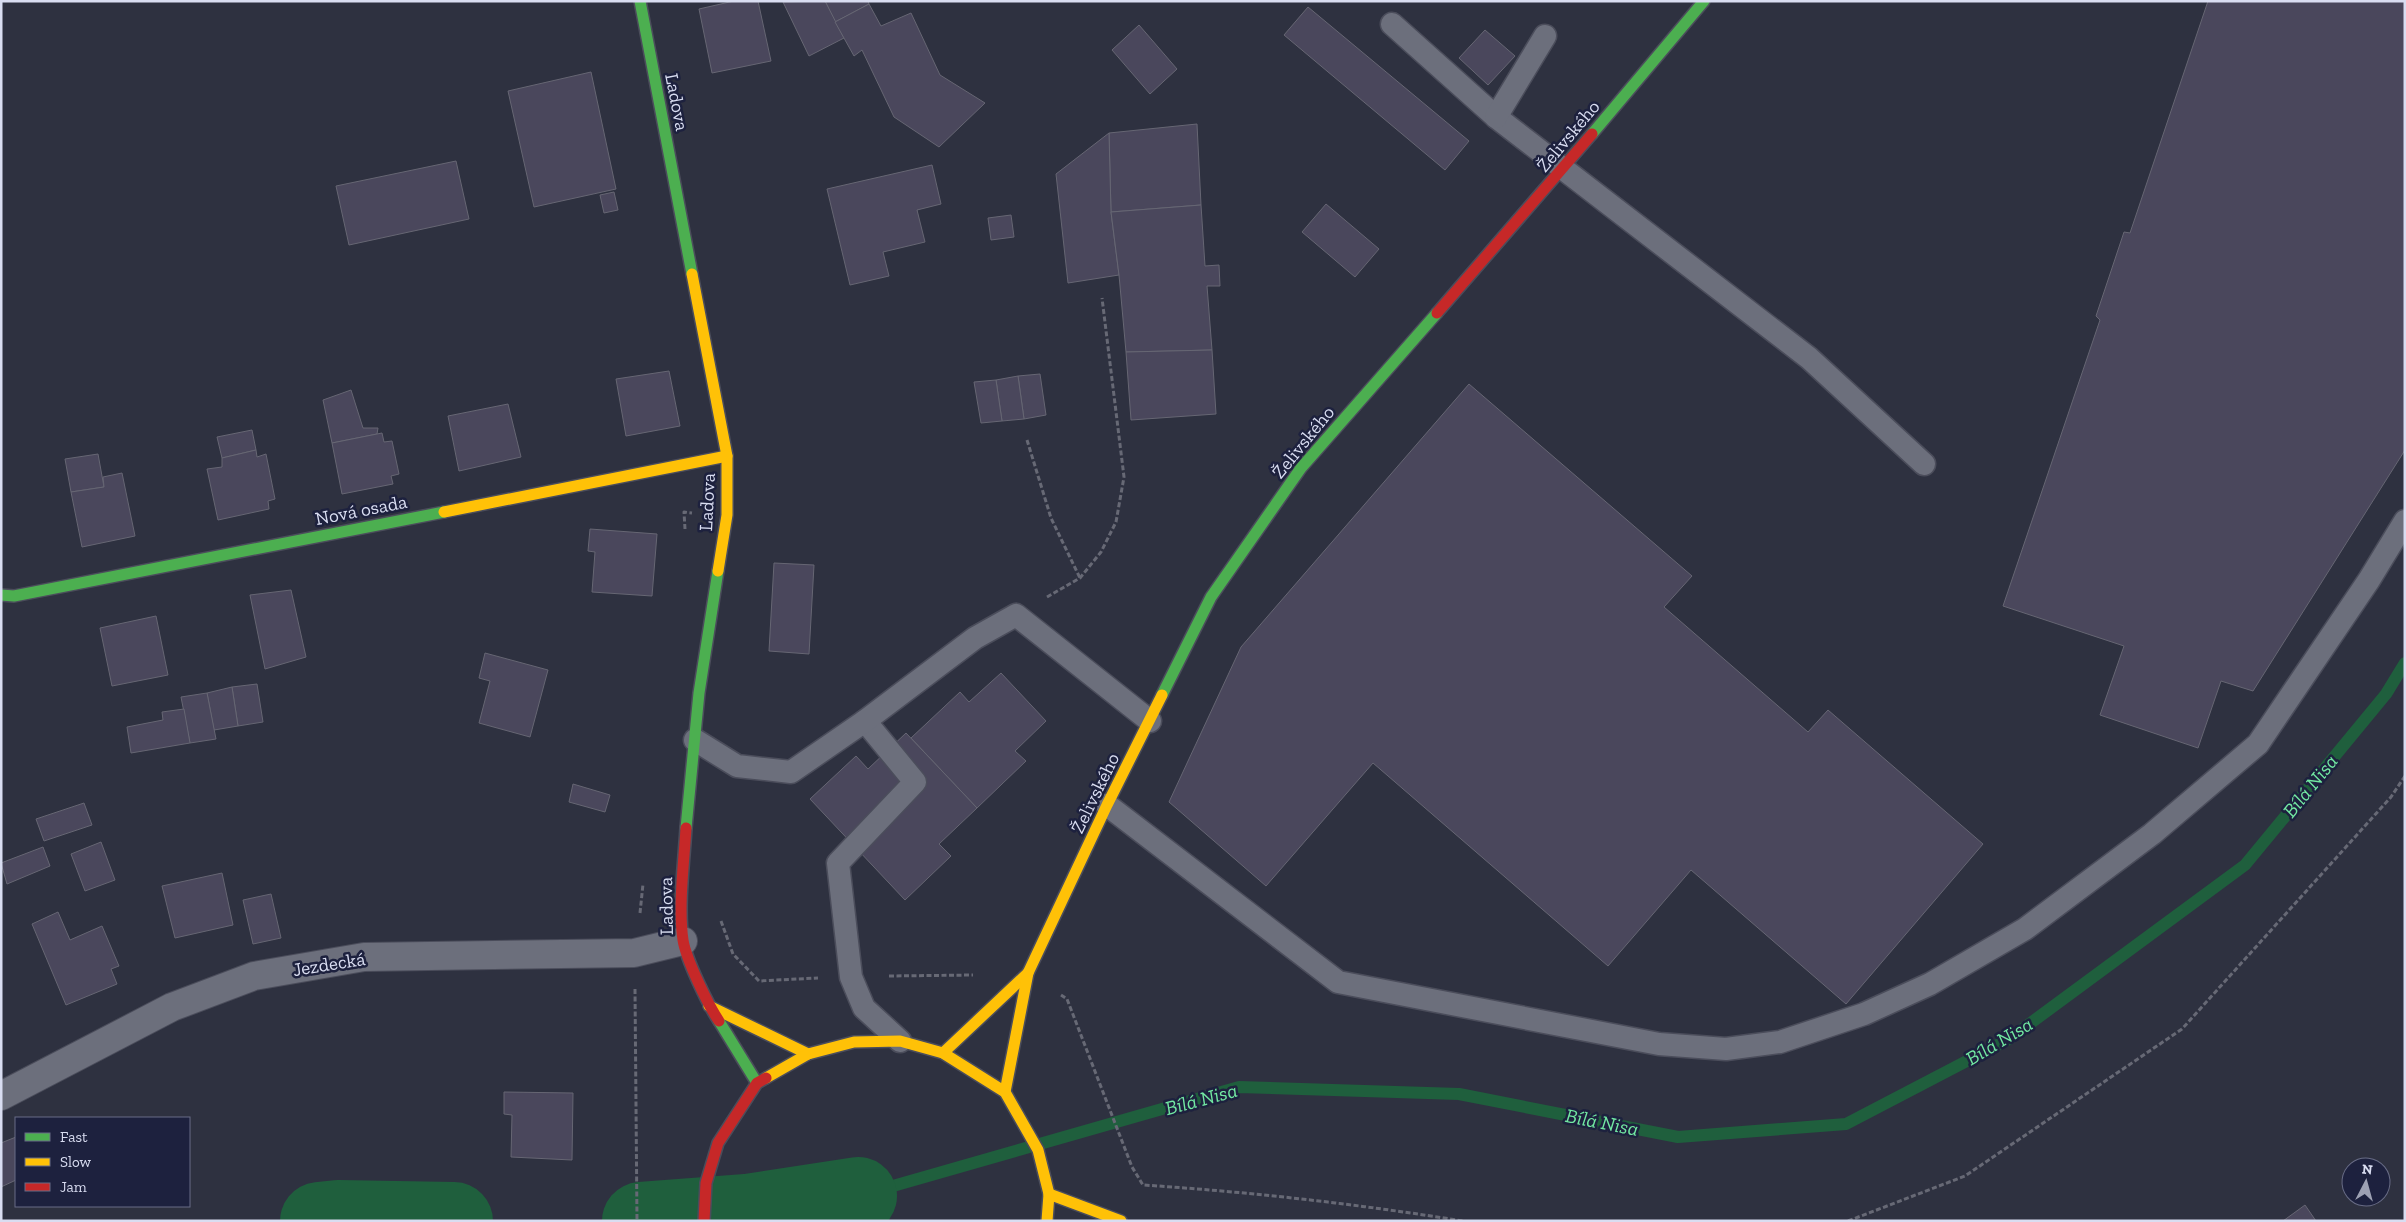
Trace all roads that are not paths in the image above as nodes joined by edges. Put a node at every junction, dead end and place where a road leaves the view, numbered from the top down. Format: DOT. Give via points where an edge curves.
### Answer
graph roads {
  1 [pos="640,1"];
  2 [pos="1704,1"];
  3 [pos="1392,24"];
  4 [pos="1545,36"];
  5 [pos="1496,117"];
  6 [pos="1564,168"];
  7 [pos="727,456"];
  8 [pos="1924,464"];
  9 [pos="2405,521"];
  10 [pos="1,595"];
  11 [pos="865,721"];
  12 [pos="1150,721"];
  13 [pos="695,740"];
  14 [pos="1107,804"];
  15 [pos="683,941"];
  16 [pos="1028,973"];
  17 [pos="709,1006"];
  18 [pos="900,1041"];
  19 [pos="943,1053"];
  20 [pos="808,1054"];
  21 [pos="757,1083"];
  22 [pos="1005,1092"];
  23 [pos="1,1096"];
  24 [pos="1048,1194"];
  25 [pos="704,1221"];
  26 [pos="1046,1221"];
  27 [pos="1121,1221"];
  1 -- 7 [label="street, Ladova"];
  2 -- 6 [label="street, Želivského"];
  3 -- 5 [label="lane"];
  4 -- 5 [label="lane"];
  5 -- 6 [label="lane"];
  6 -- 8 [label="lane" via="1809,358"];
  6 -- 12 [label="street, Želivského" via="1301,468 1211,597"];
  7 -- 10 [label="street, Nová osada" via="14,596"];
  7 -- 13 [label="street, Ladova" via="727,515 699,693"];
  9 -- 14 [label="lane" via="2258,744 2152,834 2025,929 1930,984 1864,1014 1780,1042 1726,1049 1659,1044 1338,982"];
  11 -- 12 [label="lane" via="975,638 1016,615"];
  11 -- 13 [label="lane" via="791,772 738,766"];
  11 -- 18 [label="lane" via="915,782 838,863 851,977 864,1008"];
  12 -- 14 [label="street, Želivského"];
  13 -- 15 [label="street, Ladova" via="682,893"];
  14 -- 16 [label="street, Želivského"];
  15 -- 17 [label="street, Ladova"];
  15 -- 23 [label="street, Jezdecká" via="634,953 364,957 254,976 172,1007"];
  16 -- 19 [label="street, Želivského"];
  16 -- 22 [label="street, Želivského"];
  17 -- 20 [label="street"];
  17 -- 21 [label="street, Ladova"];
  18 -- 19 [label="street"];
  18 -- 20 [label="street" via="854,1042"];
  19 -- 22 [label="street"];
  20 -- 21 [label="street"];
  21 -- 25 [label="street" via="718,1143 706,1183"];
  22 -- 24 [label="street" via="1038,1150"];
  24 -- 26 [label="street"];
  24 -- 27 [label="street"];
}
